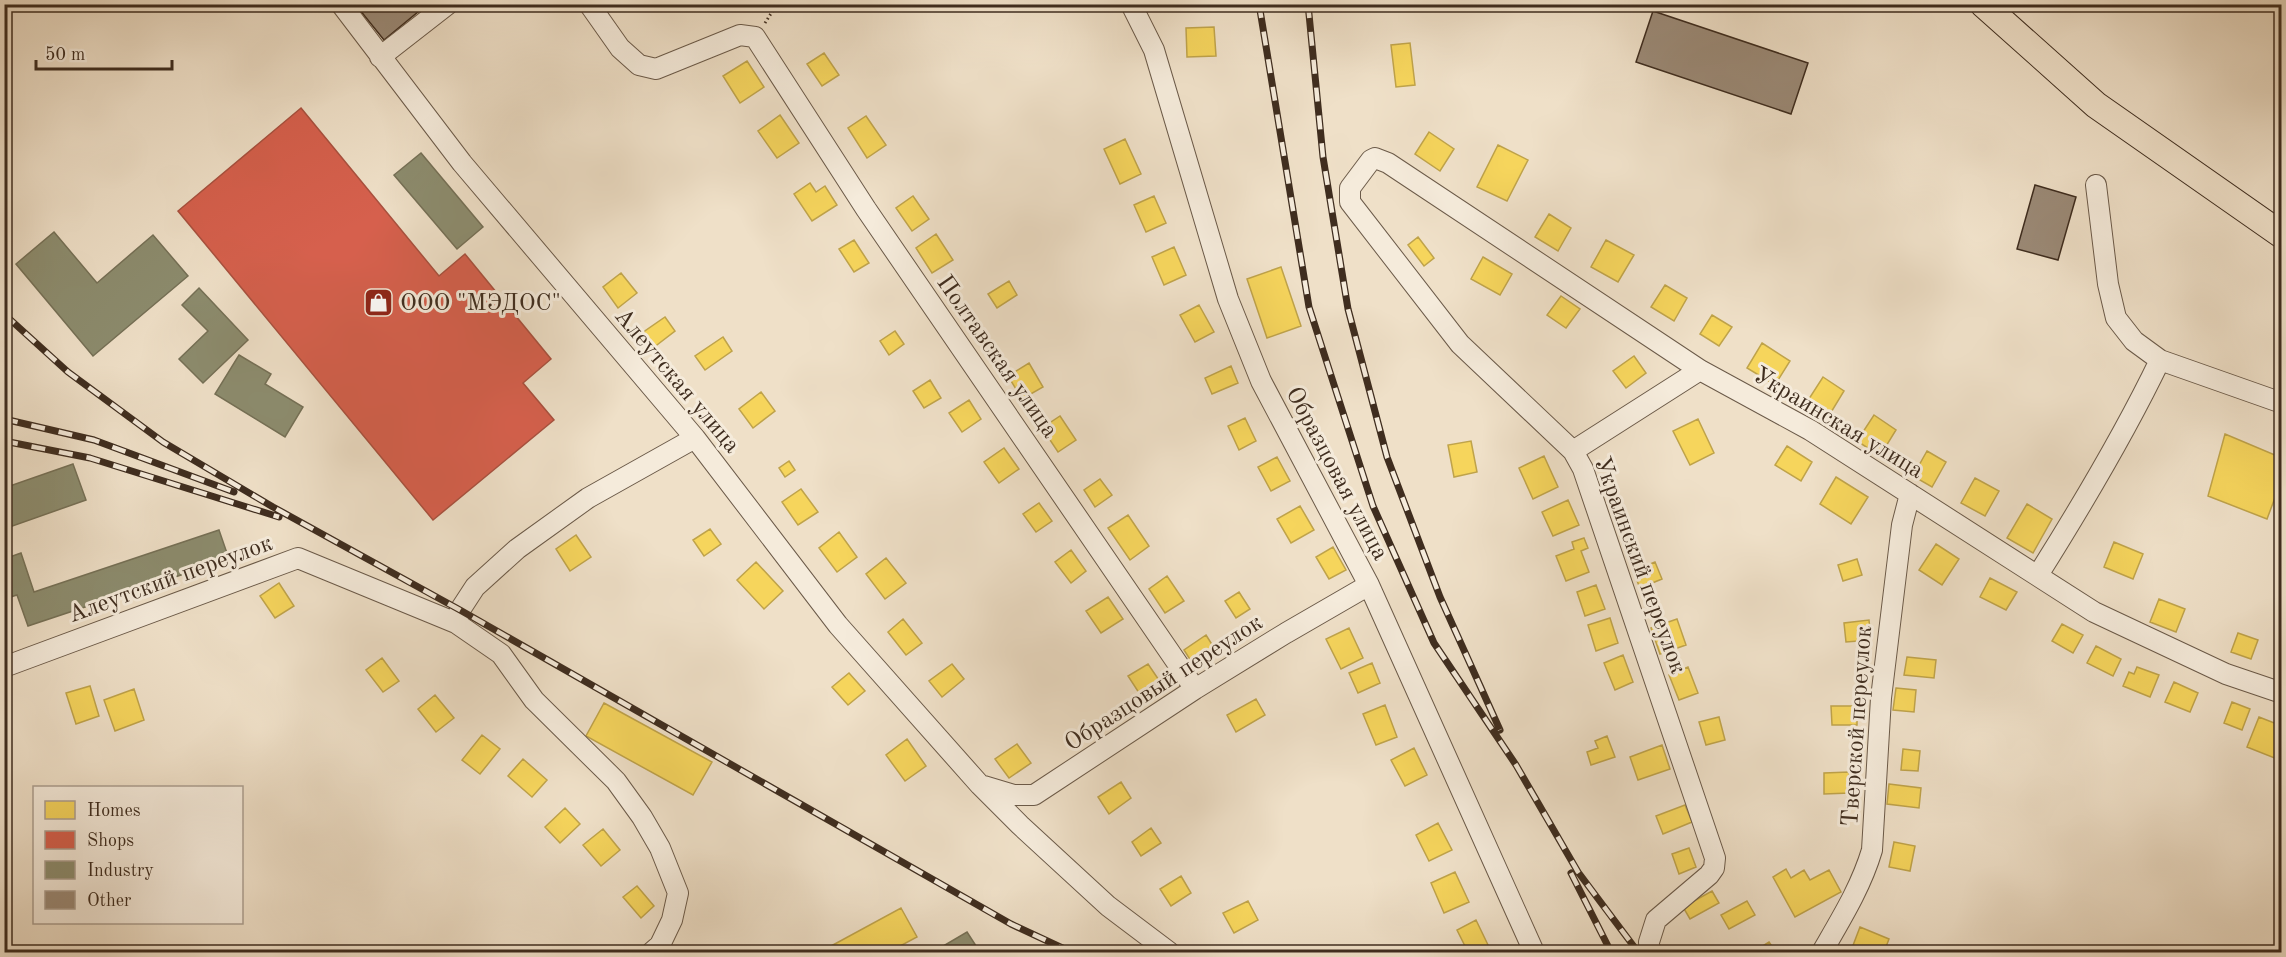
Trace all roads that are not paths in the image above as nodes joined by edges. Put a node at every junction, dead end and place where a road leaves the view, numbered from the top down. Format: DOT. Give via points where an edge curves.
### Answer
graph roads {
  1 [pos="341,4"];
  2 [pos="448,4"];
  3 [pos="589,4"];
  4 [pos="1131,4"];
  5 [pos="1983,4"];
  6 [pos="380,57"];
  7 [pos="1388,163"];
  8 [pos="2096,184"];
  9 [pos="2282,236"];
  10 [pos="2160,360"];
  11 [pos="1700,370"];
  12 [pos="2282,403"];
  13 [pos="695,438"];
  14 [pos="1573,451"];
  15 [pos="1910,494"];
  16 [pos="2038,575"];
  17 [pos="1369,585"];
  18 [pos="456,623"];
  19 [pos="4,667"];
  20 [pos="1195,690"];
  21 [pos="2282,693"];
  22 [pos="980,785"];
  23 [pos="652,952"];
  24 [pos="1169,952"];
  25 [pos="1534,952"];
  26 [pos="1650,952"];
  27 [pos="1822,952"];
  1 -- 6 [label="street, Алеутская улица"];
  2 -- 6 [label="street"];
  3 -- 20 [label="street, Полтавская улица" via="620,48 639,65 656,69 740,35 755,37 866,209"];
  4 -- 17 [label="street, Образцовая улица" via="1154,50 1228,299 1257,371"];
  5 -- 9 [label="main road" via="2096,105"];
  6 -- 13 [label="street, Алеутская улица" via="462,163"];
  7 -- 11 [label="street, Украинская улица"];
  7 -- 14 [label="street, Украинский переулок" via="1371,160 1350,188 1350,202 1460,344"];
  8 -- 10 [label="street" via="2116,318 2134,341"];
  10 -- 12 [label="street"];
  10 -- 16 [label="street" via="2104,470"];
  11 -- 14 [label="street"];
  11 -- 15 [label="street, Украинская улица" via="1810,430"];
  13 -- 18 [label="street" via="588,498 517,549 474,587"];
  13 -- 22 [label="street, Алеутская улица" via="838,625"];
  14 -- 26 [label="street, Украинский переулок" via="1583,469 1715,858 1709,875 1656,920"];
  15 -- 16 [label="street, Украинская улица"];
  15 -- 27 [label="street, Тверской переулок" via="1902,525 1881,698 1872,850 1851,901"];
  16 -- 21 [label="street, Украинская улица" via="2094,612 2226,674"];
  17 -- 20 [label="street, Образцовый переулок"];
  17 -- 25 [label="street, Образцовая улица"];
  18 -- 19 [label="street, Алеутский переулок" via="298,558"];
  18 -- 23 [label="street, Алеутский переулок" via="501,654 534,700 616,782 642,817 678,893 672,920 660,945"];
  20 -- 22 [label="street, Образцовый переулок" via="1034,795 1014,795"];
  22 -- 24 [label="street, Алеутская улица" via="1108,906"];
}
